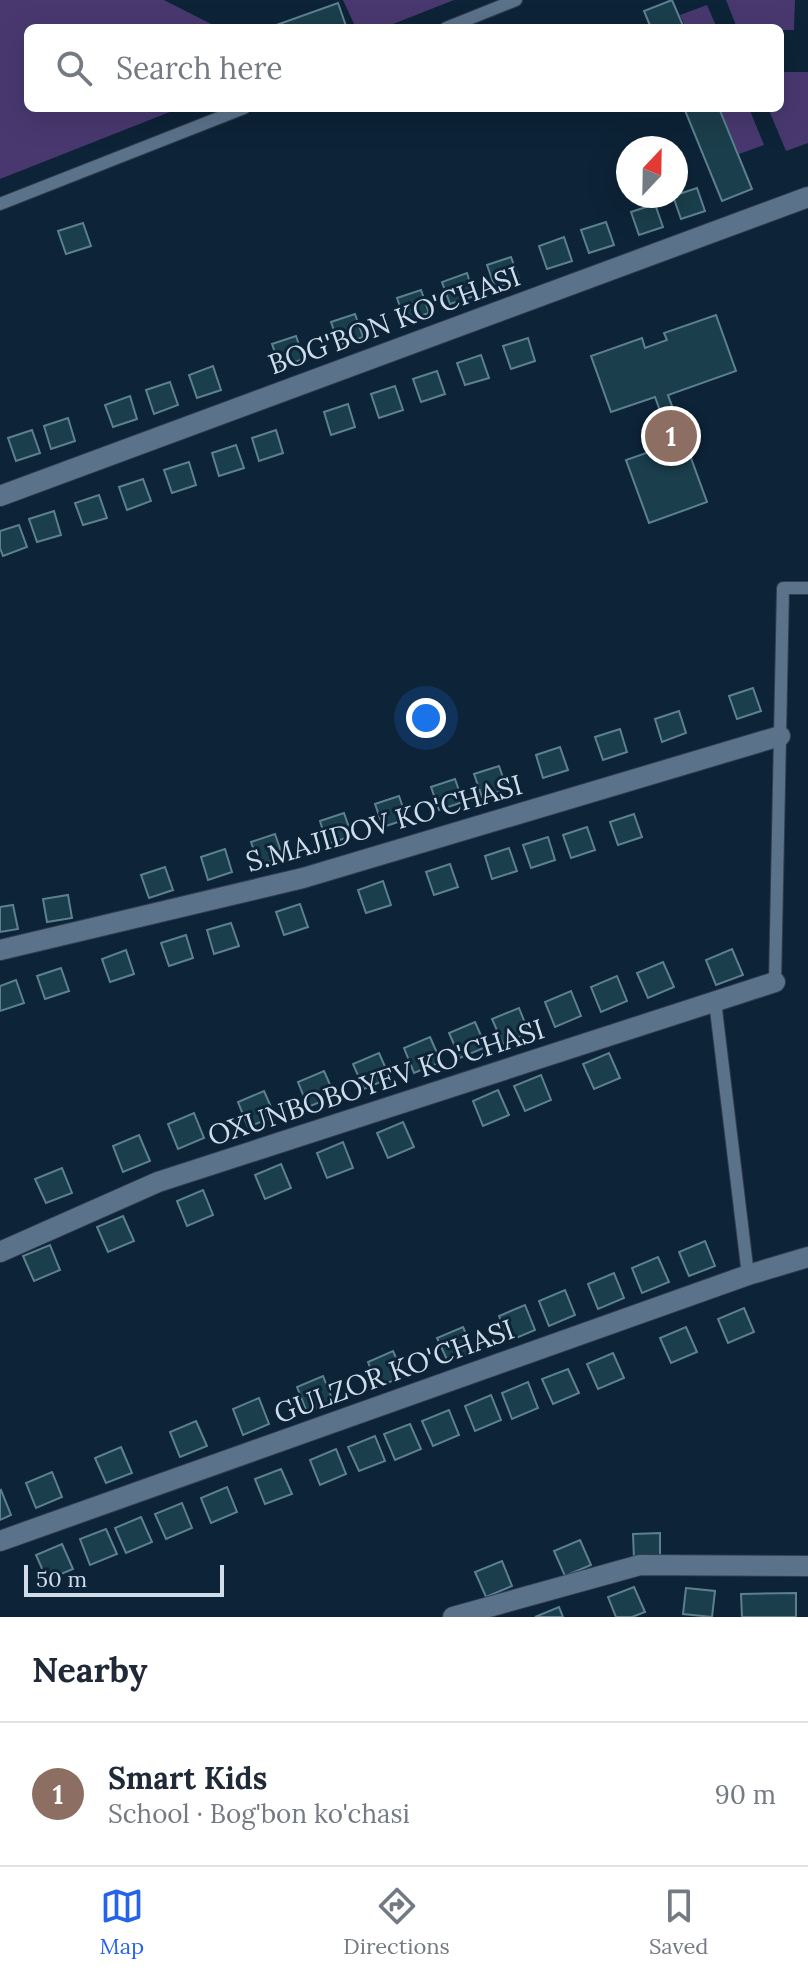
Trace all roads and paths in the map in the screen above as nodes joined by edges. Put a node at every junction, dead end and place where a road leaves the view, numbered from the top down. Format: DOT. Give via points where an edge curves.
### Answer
graph roads {
  1 [pos="516,0"];
  2 [pos="456,24"];
  3 [pos="234,112"];
  4 [pos="808,197"];
  5 [pos="0,204"];
  6 [pos="0,496"];
  7 [pos="808,588"];
  8 [pos="780,736"];
  9 [pos="0,950"];
  10 [pos="775,982"];
  11 [pos="715,1001"];
  12 [pos="0,1252"];
  13 [pos="808,1257"];
  14 [pos="748,1275"];
  15 [pos="0,1541"];
  16 [pos="808,1566"];
  17 [pos="453,1617"];
  1 -- 2 [label="lane"];
  3 -- 5 [label="lane"];
  4 -- 6 [label="street, BOG'BON KO'CHASI"];
  7 -- 8 [label="lane" via="783,588"];
  8 -- 9 [label="street, S.MAJIDOV KO'CHASI" via="303,878"];
  8 -- 10 [label="lane"];
  10 -- 11 [label="street, OXUNBOBOYEV KO'CHASI"];
  11 -- 12 [label="street, OXUNBOBOYEV KO'CHASI" via="158,1182"];
  11 -- 14 [label="lane"];
  13 -- 14 [label="street, GULZOR KO'CHASI"];
  14 -- 15 [label="street, GULZOR KO'CHASI"];
  16 -- 17 [label="street" via="640,1565"];
}
